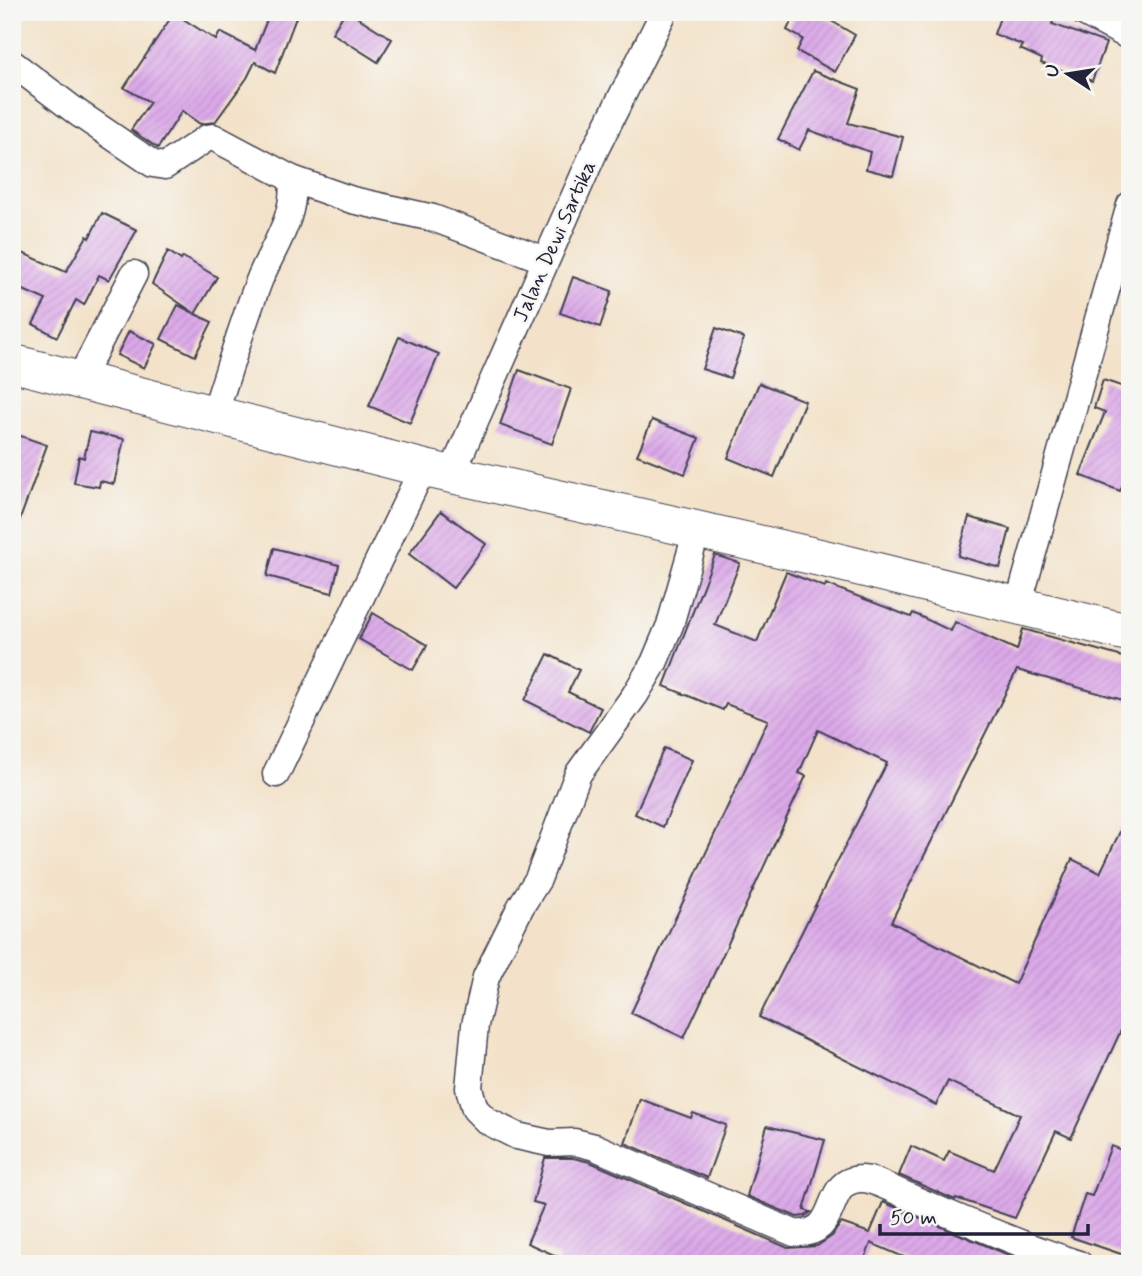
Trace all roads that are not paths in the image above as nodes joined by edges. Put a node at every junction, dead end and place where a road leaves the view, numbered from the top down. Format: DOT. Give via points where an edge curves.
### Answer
graph roads {
  1 [pos="664,12"];
  2 [pos="1083,12"];
  3 [pos="1130,37"];
  4 [pos="12,62"];
  5 [pos="292,179"];
  6 [pos="1130,205"];
  7 [pos="545,260"];
  8 [pos="134,274"];
  9 [pos="12,363"];
  10 [pos="79,381"];
  11 [pos="214,415"];
  12 [pos="438,470"];
  13 [pos="697,530"];
  14 [pos="1018,606"];
  15 [pos="1130,633"];
  16 [pos="276,774"];
  17 [pos="1079,1264"];
  1 -- 7 [label="street, Jalan Dewi Sartika"];
  2 -- 3 [label="street"];
  4 -- 5 [label="street" via="153,164 165,166 213,137"];
  5 -- 7 [label="street" via="352,200 433,218"];
  5 -- 11 [label="street" via="284,230 260,279"];
  6 -- 14 [label="street"];
  7 -- 12 [label="street, Jalan Dewi Sartika"];
  8 -- 10 [label="street"];
  9 -- 10 [label="main road"];
  10 -- 11 [label="main road"];
  11 -- 12 [label="main road"];
  12 -- 13 [label="main road"];
  12 -- 16 [label="street, Jalan Dewi Sartika"];
  13 -- 14 [label="main road"];
  13 -- 17 [label="street" via="670,625 654,663 578,774 538,879 486,977 468,1088 475,1109 487,1121 517,1136 595,1147 794,1233 817,1229 828,1219 838,1190 865,1179"];
  14 -- 15 [label="main road"];
}
